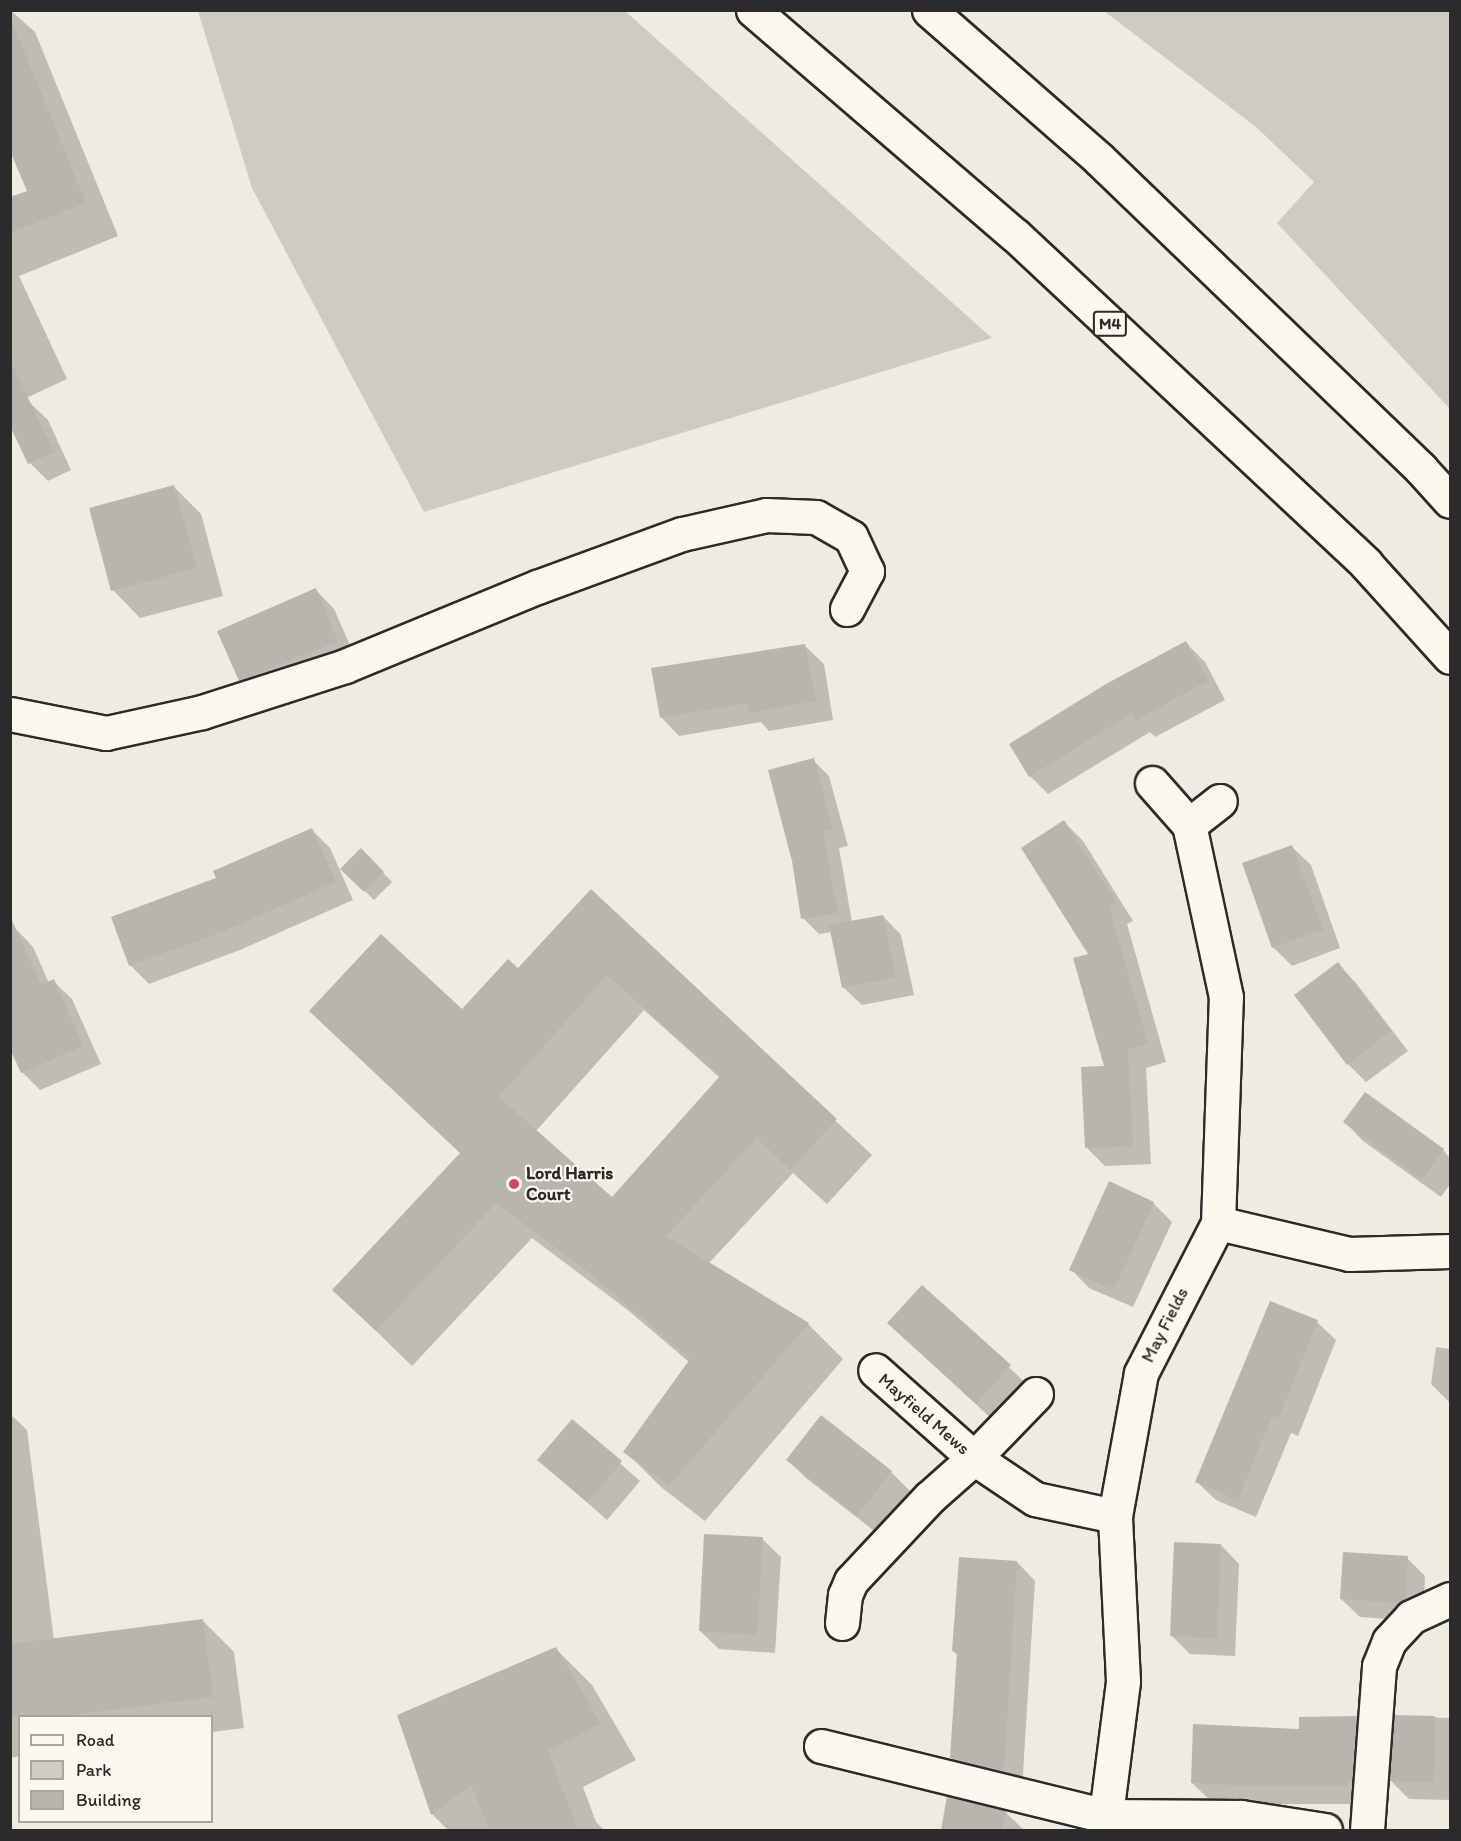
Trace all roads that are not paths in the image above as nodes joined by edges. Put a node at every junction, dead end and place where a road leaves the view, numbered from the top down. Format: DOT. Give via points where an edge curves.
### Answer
graph roads {
  1 [pos="753,10"];
  2 [pos="929,10"];
  3 [pos="1450,501"];
  4 [pos="847,609"];
  5 [pos="1450,657"];
  6 [pos="10,714"];
  7 [pos="1152,783"];
  8 [pos="1220,801"];
  9 [pos="1189,825"];
  10 [pos="1218,1223"];
  11 [pos="1450,1251"];
  12 [pos="875,1371"];
  13 [pos="1036,1394"];
  14 [pos="974,1458"];
  15 [pos="1115,1516"];
  16 [pos="1450,1599"];
  17 [pos="843,1623"];
  18 [pos="820,1746"];
  19 [pos="1106,1823"];
  20 [pos="1325,1830"];
  21 [pos="1367,1830"];
  1 -- 5 [label="main road, M4" via="1015,235 1366,564"];
  2 -- 3 [label="main road" via="1099,159 1422,469"];
  4 -- 6 [label="main road" via="867,571 851,537 816,517 766,515 682,534 537,586 345,666 202,712 106,734"];
  7 -- 9 [label="main road, May Fields"];
  8 -- 9 [label="main road"];
  9 -- 10 [label="main road, May Fields" via="1226,997"];
  10 -- 11 [label="main road" via="1348,1254"];
  10 -- 15 [label="main road, May Fields" via="1140,1373"];
  12 -- 14 [label="main road, Mayfield Mews"];
  13 -- 14 [label="main road, Mayfield Mews"];
  14 -- 15 [label="main road, Mayfield Mews" via="1035,1499"];
  14 -- 17 [label="main road, Mayfield Mews" via="930,1497 847,1587"];
  15 -- 19 [label="main road, May Fields" via="1123,1682"];
  16 -- 21 [label="main road" via="1411,1617 1389,1641 1379,1666"];
  18 -- 19 [label="main road"];
  19 -- 20 [label="main road" via="1241,1817"];
}
